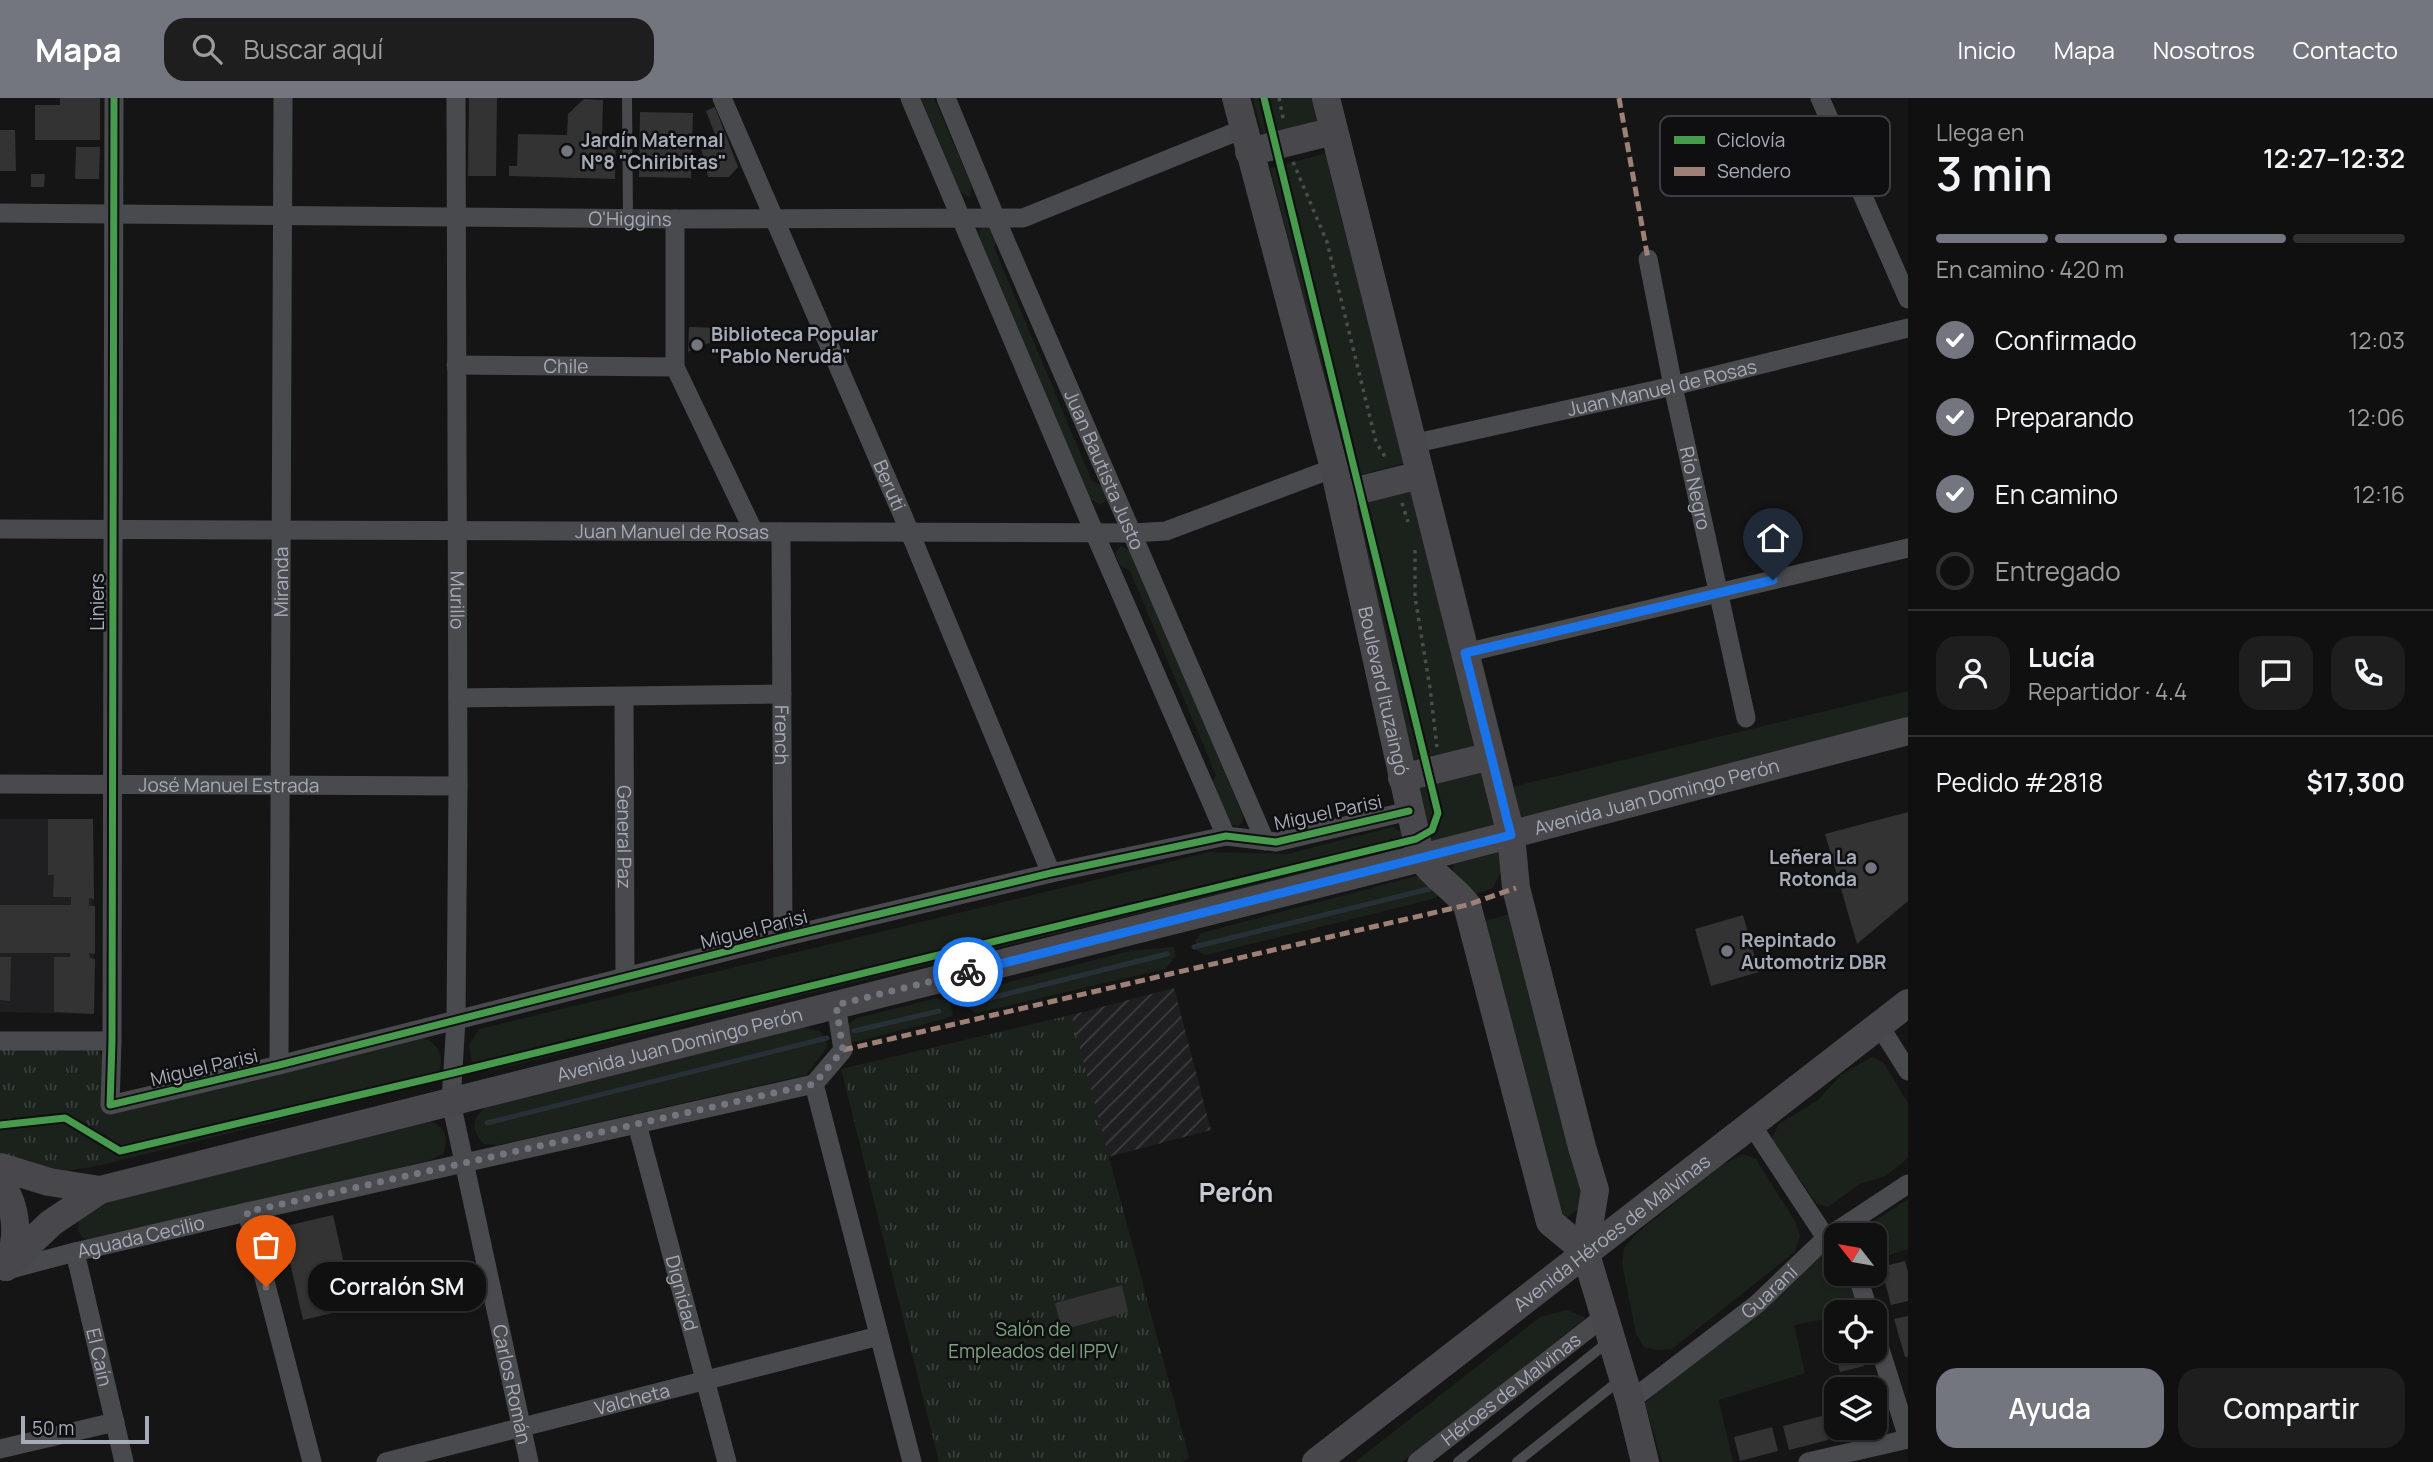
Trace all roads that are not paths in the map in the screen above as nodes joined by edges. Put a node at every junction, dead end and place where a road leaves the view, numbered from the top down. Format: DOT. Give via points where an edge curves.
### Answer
graph roads {
  1 [pos="114,98"];
  2 [pos="284,98"];
  3 [pos="456,98"];
  4 [pos="628,98"];
  5 [pos="722,98"];
  6 [pos="910,98"];
  7 [pos="946,98"];
  8 [pos="1236,98"];
  9 [pos="1326,98"];
  10 [pos="1820,98"];
  11 [pos="1828,116"];
  12 [pos="1334,131"];
  13 [pos="1246,141"];
  14 [pos="1863,196"];
  15 [pos="0,213"];
  16 [pos="114,213"];
  17 [pos="283,215"];
  18 [pos="456,218"];
  19 [pos="628,218"];
  20 [pos="775,218"];
  21 [pos="962,218"];
  22 [pos="675,219"];
  23 [pos="996,219"];
  24 [pos="1648,259"];
  25 [pos="1908,299"];
  26 [pos="1908,328"];
  27 [pos="456,365"];
  28 [pos="676,367"];
  29 [pos="1673,386"];
  30 [pos="1412,444"];
  31 [pos="1409,478"];
  32 [pos="1337,481"];
  33 [pos="0,529"];
  34 [pos="113,530"];
  35 [pos="281,530"];
  36 [pos="457,531"];
  37 [pos="754,532"];
  38 [pos="781,532"];
  39 [pos="1133,533"];
  40 [pos="910,534"];
  41 [pos="1095,534"];
  42 [pos="1908,548"];
  43 [pos="1719,593"];
  44 [pos="1465,653"];
  45 [pos="782,694"];
  46 [pos="624,697"];
  47 [pos="458,698"];
  48 [pos="1746,718"];
  49 [pos="1908,731"];
  50 [pos="1491,756"];
  51 [pos="1402,778"];
  52 [pos="0,785"];
  53 [pos="113,785"];
  54 [pos="279,785"];
  55 [pos="458,786"];
  56 [pos="1409,811"];
  57 [pos="1511,835"];
  58 [pos="1226,836"];
  59 [pos="1265,841"];
  60 [pos="1421,858"];
  61 [pos="1051,873"];
  62 [pos="783,937"];
  63 [pos="625,977"];
  64 [pos="1908,1003"];
  65 [pos="836,1005"];
  66 [pos="456,1020"];
  67 [pos="1879,1025"];
  68 [pos="0,1041"];
  69 [pos="112,1041"];
  70 [pos="279,1065"];
  71 [pos="1908,1072"];
  72 [pos="814,1084"];
  73 [pos="451,1102"];
  74 [pos="110,1105"];
  75 [pos="636,1124"];
  76 [pos="1751,1124"];
  77 [pos="464,1163"];
  78 [pos="0,1167"];
  79 [pos="0,1184"];
  80 [pos="1908,1184"];
  81 [pos="100,1190"];
  82 [pos="247,1212"];
  83 [pos="1855,1223"];
  84 [pos="1824,1231"];
  85 [pos="1824,1247"];
  86 [pos="1586,1251"];
  87 [pos="75,1252"];
  88 [pos="3,1270"];
  89 [pos="1608,1327"];
  90 [pos="879,1336"];
  91 [pos="1884,1363"];
  92 [pos="705,1380"];
  93 [pos="1626,1390"];
  94 [pos="115,1422"];
  95 [pos="521,1427"];
  96 [pos="1908,1439"];
  97 [pos="0,1449"];
  98 [pos="124,1462"];
  99 [pos="312,1462"];
  100 [pos="386,1462"];
  101 [pos="529,1462"];
  102 [pos="727,1462"];
  103 [pos="912,1462"];
  104 [pos="1316,1462"];
  105 [pos="1418,1462"];
  106 [pos="1458,1462"];
  107 [pos="1517,1462"];
  108 [pos="1645,1462"];
  109 [pos="1808,1462"];
  1 -- 16 [label="street, Liniers"];
  2 -- 17 [label="street, Miranda"];
  3 -- 18 [label="street, Murillo"];
  4 -- 19 [label="lane"];
  5 -- 20 [label="street, Beruti"];
  6 -- 21 [label="street, Juan Bautista Justo"];
  7 -- 23 [label="street, Juan Bautista Justo"];
  8 -- 13 [label="main road, Boulevard Ituzaingó"];
  9 -- 12 [label="main road"];
  10 -- 11 [label="street"];
  12 -- 13 [label="main road" via="1287,143"];
  12 -- 30 [label="main road"];
  13 -- 23 [label="street, O'Higgins" via="1023,218"];
  13 -- 32 [label="main road, Boulevard Ituzaingó"];
  14 -- 25 [label="street"];
  15 -- 16 [label="street, O'Higgins"];
  16 -- 17 [label="street, O'Higgins"];
  16 -- 34 [label="street, Liniers"];
  17 -- 18 [label="street, O'Higgins"];
  17 -- 35 [label="street, Miranda"];
  18 -- 19 [label="street, O'Higgins"];
  18 -- 27 [label="street, Murillo"];
  19 -- 22 [label="street, O'Higgins"];
  20 -- 21 [label="street, O'Higgins"];
  20 -- 22 [label="street, O'Higgins"];
  20 -- 40 [label="street, Beruti"];
  21 -- 23 [label="street, O'Higgins"];
  21 -- 41 [label="street, Juan Bautista Justo"];
  22 -- 28 [label="street"];
  23 -- 39 [label="street, Juan Bautista Justo"];
  24 -- 29 [label="street, Río Negro"];
  26 -- 29 [label="street, Juan Manuel de Rosas"];
  27 -- 28 [label="street, Chile"];
  27 -- 36 [label="street, Murillo"];
  28 -- 37 [label="street"];
  29 -- 30 [label="street, Juan Manuel de Rosas"];
  29 -- 43 [label="street, Río Negro"];
  30 -- 31 [label="main road"];
  31 -- 32 [label="main road"];
  31 -- 44 [label="main road"];
  32 -- 39 [label="street, Juan Manuel de Rosas" via="1166,531"];
  32 -- 51 [label="main road, Boulevard Ituzaingó"];
  33 -- 34 [label="street, Juan Manuel de Rosas"];
  34 -- 35 [label="street, Juan Manuel de Rosas"];
  34 -- 53 [label="street, Liniers"];
  35 -- 36 [label="street, Juan Manuel de Rosas"];
  35 -- 54 [label="street, Miranda"];
  36 -- 37 [label="street, Juan Manuel de Rosas"];
  36 -- 47 [label="street, Murillo"];
  37 -- 38 [label="street, Juan Manuel de Rosas"];
  38 -- 40 [label="street, Juan Manuel de Rosas"];
  38 -- 45 [label="street, French"];
  39 -- 41 [label="street, Juan Manuel de Rosas"];
  39 -- 59 [label="street, Juan Bautista Justo"];
  40 -- 41 [label="street, Juan Manuel de Rosas"];
  40 -- 61 [label="street, Beruti"];
  41 -- 58 [label="street, Juan Bautista Justo"];
  42 -- 43 [label="street"];
  43 -- 44 [label="street"];
  43 -- 48 [label="street, Río Negro"];
  44 -- 50 [label="main road"];
  45 -- 46 [label="street"];
  45 -- 62 [label="street, French"];
  46 -- 47 [label="street"];
  46 -- 63 [label="street, General Paz"];
  47 -- 55 [label="street, Murillo"];
  49 -- 57 [label="main road, Avenida Juan Domingo Perón"];
  50 -- 51 [label="main road"];
  50 -- 57 [label="main road"];
  51 -- 56 [label="main road, Boulevard Ituzaingó"];
  52 -- 53 [label="street, José Manuel Estrada"];
  53 -- 54 [label="street, José Manuel Estrada"];
  53 -- 69 [label="street, Liniers"];
  54 -- 55 [label="street, José Manuel Estrada"];
  54 -- 70 [label="street, Miranda"];
  55 -- 66 [label="street, Murillo"];
  56 -- 59 [label="street, Miguel Parisi"];
  56 -- 60 [label="main road, Boulevard Ituzaingó"];
  57 -- 60 [label="main road, Avenida Juan Domingo Perón"];
  57 -- 86 [label="main road" via="1516,888 1595,1190"];
  58 -- 59 [label="street, Miguel Parisi"];
  58 -- 61 [label="street, Miguel Parisi"];
  60 -- 65 [label="main road, Avenida Juan Domingo Perón"];
  60 -- 86 [label="main road, Boulevard Ituzaingó" via="1467,905 1550,1222"];
  61 -- 62 [label="street, Miguel Parisi"];
  62 -- 63 [label="street, Miguel Parisi"];
  63 -- 66 [label="street, Miguel Parisi"];
  64 -- 67 [label="main road, Avenida Héroes de Malvinas"];
  65 -- 72 [label="street" via="843,1050"];
  65 -- 73 [label="main road, Avenida Juan Domingo Perón"];
  66 -- 70 [label="street, Miguel Parisi"];
  66 -- 73 [label="street, Murillo"];
  67 -- 71 [label="street"];
  67 -- 76 [label="main road, Avenida Héroes de Malvinas"];
  68 -- 69 [label="street"];
  69 -- 74 [label="street, Liniers"];
  70 -- 74 [label="street, Miguel Parisi"];
  72 -- 75 [label="street, Aguada Cecilio"];
  72 -- 90 [label="street"];
  73 -- 77 [label="street, Carlos Román"];
  73 -- 81 [label="main road, Avenida Juan Domingo Perón"];
  75 -- 77 [label="street, Aguada Cecilio"];
  75 -- 92 [label="street, Dignidad"];
  76 -- 84 [label="street"];
  76 -- 86 [label="main road, Avenida Héroes de Malvinas"];
  77 -- 82 [label="street, Aguada Cecilio"];
  77 -- 95 [label="street, Carlos Román"];
  78 -- 81 [label="main road, Avenida Juan Domingo Perón" via="49,1182"];
  79 -- 88 [label="main road" via="15,1215 15,1240"];
  80 -- 83 [label="street, Guaraní"];
  81 -- 88 [label="main road, Avenida Juan Domingo Perón" via="51,1223"];
  82 -- 87 [label="street, Aguada Cecilio"];
  82 -- 99 [label="street"];
  85 -- 93 [label="street, Guaraní" via="1757,1304"];
  86 -- 89 [label="main road"];
  86 -- 104 [label="main road, Avenida Héroes de Malvinas"];
  87 -- 88 [label="street, Aguada Cecilio"];
  87 -- 94 [label="street, El Caín"];
  89 -- 93 [label="main road"];
  89 -- 105 [label="street, Héroes de Malvinas"];
  89 -- 106 [label="lane"];
  90 -- 92 [label="street, Valcheta"];
  90 -- 103 [label="street"];
  91 -- 96 [label="street"];
  92 -- 95 [label="street, Valcheta"];
  92 -- 102 [label="street, Dignidad"];
  93 -- 107 [label="lane"];
  93 -- 108 [label="main road"];
  94 -- 97 [label="street"];
  94 -- 98 [label="street, El Caín"];
  95 -- 100 [label="street, Valcheta"];
  95 -- 101 [label="street, Carlos Román"];
  96 -- 109 [label="street"];
}
